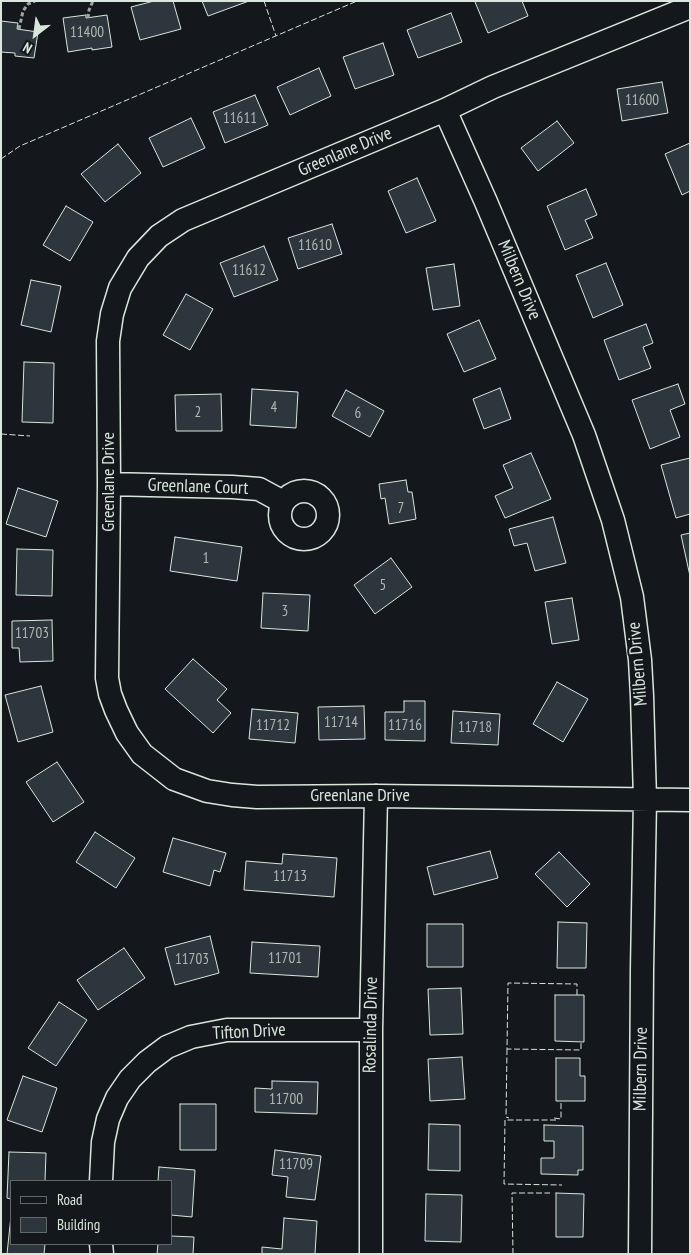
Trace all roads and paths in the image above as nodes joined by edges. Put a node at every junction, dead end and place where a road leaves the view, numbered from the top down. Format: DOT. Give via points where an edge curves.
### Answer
graph roads {
  1 [pos="35,1"];
  2 [pos="93,1"];
  3 [pos="690,6"];
  4 [pos="88,18"];
  5 [pos="19,29"];
  6 [pos="444,110"];
  7 [pos="109,484"];
  8 [pos="283,502"];
  9 [pos="376,796"];
  10 [pos="645,799"];
  11 [pos="690,800"];
  12 [pos="371,1030"];
  13 [pos="101,1180"];
  14 [pos="371,1254"];
  15 [pos="640,1254"];
  1 -- 5 [label="path" via="23,11"];
  2 -- 4 [label="path"];
  3 -- 6 [label="street, Greenlane Drive"];
  6 -- 7 [label="street, Greenlane Drive" via="183,220 159,236 138,258 120,288 108,341"];
  6 -- 10 [label="street, Milbern Drive" via="584,435 613,520 632,597 640,660"];
  7 -- 8 [label="street, Greenlane Court" via="232,487 259,490"];
  7 -- 9 [label="street, Greenlane Drive" via="107,678 116,710 142,754 174,779 207,791 257,797"];
  9 -- 10 [label="street, Greenlane Drive"];
  9 -- 12 [label="street, Rosalinda Drive"];
  10 -- 11 [label="street, Greenlane Drive"];
  10 -- 15 [label="street, Milbern Drive"];
  12 -- 13 [label="street, Tifton Drive" via="227,1030 191,1037 167,1047 130,1079 117,1098 103,1142"];
  12 -- 14 [label="street, Rosalinda Drive"];
}
